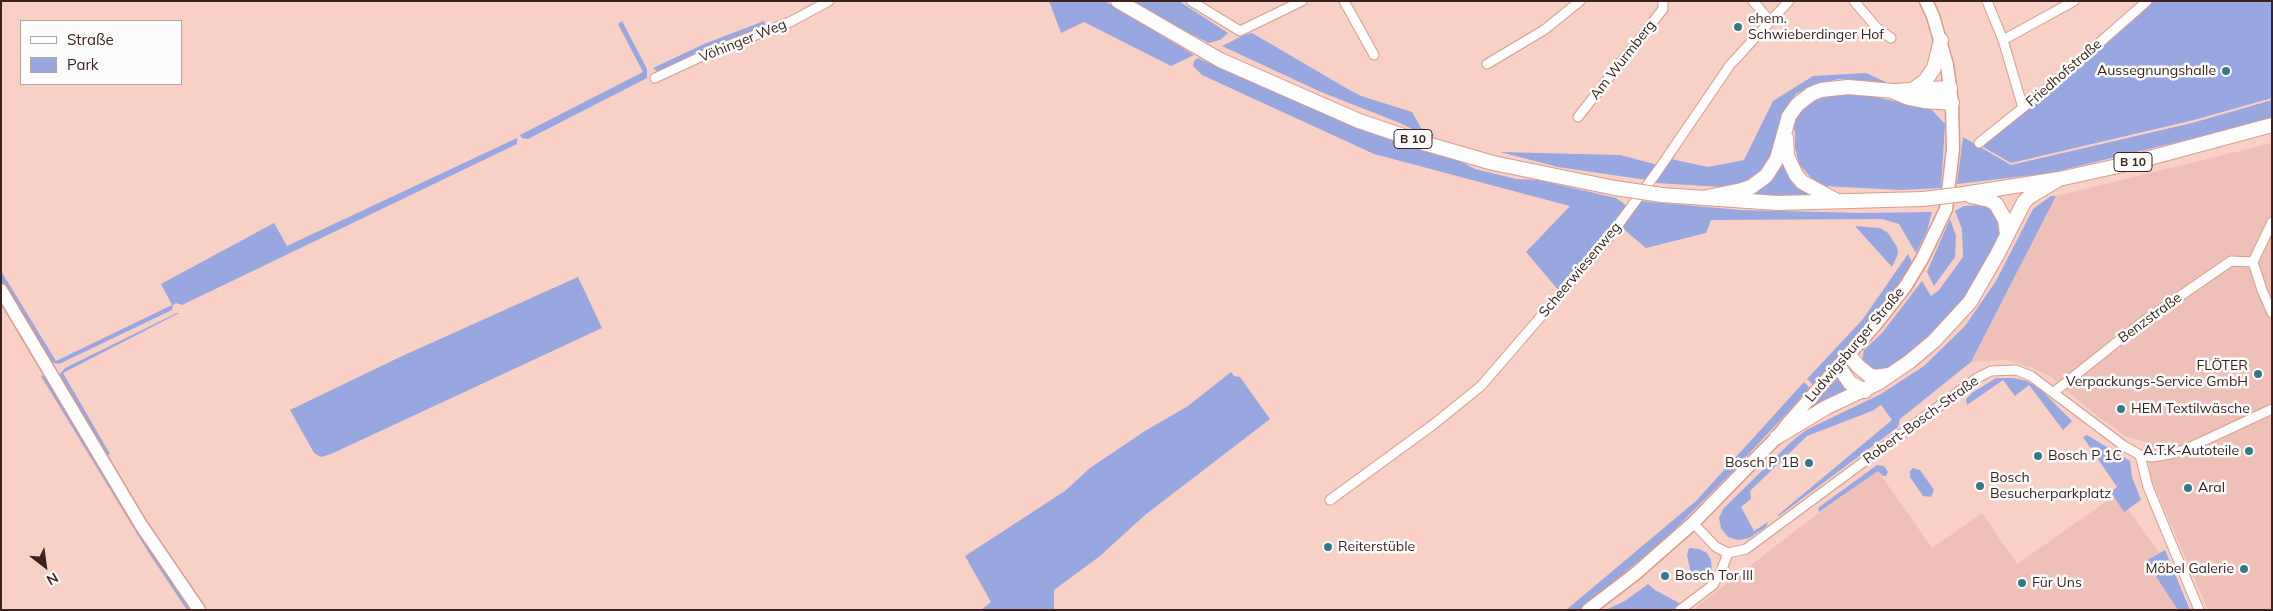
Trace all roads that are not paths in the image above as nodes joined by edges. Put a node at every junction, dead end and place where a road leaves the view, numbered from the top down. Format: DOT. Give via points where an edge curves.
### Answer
graph roads {
  1 [pos="829,1"];
  2 [pos="1118,1"];
  3 [pos="1191,1"];
  4 [pos="1302,1"];
  5 [pos="1344,1"];
  6 [pos="1580,1"];
  7 [pos="1663,1"];
  8 [pos="1753,1"];
  9 [pos="1789,1"];
  10 [pos="1854,1"];
  11 [pos="1926,1"];
  12 [pos="1988,1"];
  13 [pos="2074,1"];
  14 [pos="2147,1"];
  15 [pos="1770,21"];
  16 [pos="1891,38"];
  17 [pos="1941,40"];
  18 [pos="2002,40"];
  19 [pos="1374,55"];
  20 [pos="1487,64"];
  21 [pos="655,78"];
  22 [pos="1950,88"];
  23 [pos="1914,89"];
  24 [pos="1894,91"];
  25 [pos="1952,103"];
  26 [pos="2023,108"];
  27 [pos="1578,117"];
  28 [pos="2272,125"];
  29 [pos="1786,126"];
  30 [pos="1979,143"];
  31 [pos="2059,179"];
  32 [pos="1964,194"];
  33 [pos="1702,198"];
  34 [pos="1838,201"];
  35 [pos="2272,222"];
  36 [pos="2007,234"];
  37 [pos="2253,262"];
  38 [pos="1,290"];
  39 [pos="2272,313"];
  40 [pos="1849,355"];
  41 [pos="1839,367"];
  42 [pos="1889,375"];
  43 [pos="1865,391"];
  44 [pos="2054,392"];
  45 [pos="2272,409"];
  46 [pos="1778,437"];
  47 [pos="2140,455"];
  48 [pos="1330,500"];
  49 [pos="1693,523"];
  50 [pos="1728,553"];
  51 [pos="199,610"];
  52 [pos="1588,610"];
  53 [pos="1680,610"];
  54 [pos="2200,610"];
  1 -- 21 [label="street, Vöhinger Weg" via="790,22 711,52"];
  2 -- 33 [label="main road, B 10, bridge" via="1220,60 1359,121 1427,144 1493,163 1615,188"];
  3 -- 4 [label="street" via="1240,31"];
  5 -- 19 [label="street"];
  6 -- 20 [label="street" via="1544,30"];
  7 -- 27 [label="street, Am Wurmberg" via="1663,9"];
  8 -- 15 [label="street"];
  9 -- 15 [label="street, Scheerwiesenweg"];
  10 -- 16 [label="street" via="1877,28"];
  11 -- 17 [label="main road, Ludwigsburger Straße"];
  12 -- 18 [label="street"];
  13 -- 18 [label="street"];
  14 -- 26 [label="street, Friedhofstraße"];
  15 -- 48 [label="street, Scheerwiesenweg" via="1730,65 1607,240 1481,386"];
  17 -- 22 [label="main road, Ludwigsburger Straße"];
  17 -- 23 [label="main road" via="1934,68"];
  18 -- 26 [label="street"];
  22 -- 23 [label="main road"];
  22 -- 25 [label="main road, Ludwigsburger Straße"];
  23 -- 24 [label="main road"];
  24 -- 25 [label="main road" via="1924,102"];
  24 -- 29 [label="main road" via="1848,87 1821,90 1797,105"];
  25 -- 40 [label="main road, Ludwigsburger Straße" via="1952,164 1946,209 1905,287"];
  26 -- 30 [label="street, Friedhofstraße"];
  28 -- 31 [label="main road, B 10"];
  29 -- 33 [label="main road" via="1777,159 1758,182 1742,190"];
  29 -- 34 [label="main road" via="1787,156 1796,175 1818,192"];
  31 -- 32 [label="main road, B 10"];
  31 -- 36 [label="main road" via="2029,197"];
  32 -- 34 [label="main road, B 10, bridge" via="1923,199"];
  32 -- 36 [label="main road" via="1996,204 2005,220"];
  33 -- 34 [label="main road, B 10"];
  35 -- 37 [label="street"];
  36 -- 42 [label="main road" via="1998,256 1970,302 1934,341"];
  37 -- 39 [label="street"];
  37 -- 44 [label="street, Benzstraße" via="2231,261 2141,323"];
  38 -- 51 [label="main road" via="141,525"];
  40 -- 41 [label="main road, Ludwigsburger Straße"];
  40 -- 42 [label="main road" via="1869,375"];
  41 -- 43 [label="main road" via="1850,383"];
  41 -- 46 [label="main road, Ludwigsburger Straße"];
  42 -- 43 [label="main road"];
  43 -- 46 [label="main road" via="1827,407"];
  44 -- 47 [label="street, Robert-Bosch-Straße" via="2102,431"];
  44 -- 50 [label="street, Robert-Bosch-Straße" via="2016,370 1991,372 1977,378 1746,549"];
  45 -- 47 [label="street" via="2170,454"];
  46 -- 49 [label="main road, Ludwigsburger Straße"];
  47 -- 54 [label="street" via="2148,487"];
  49 -- 50 [label="street" via="1716,547"];
  49 -- 52 [label="main road, Ludwigsburger Straße"];
  50 -- 53 [label="street" via="1713,585"];
}
